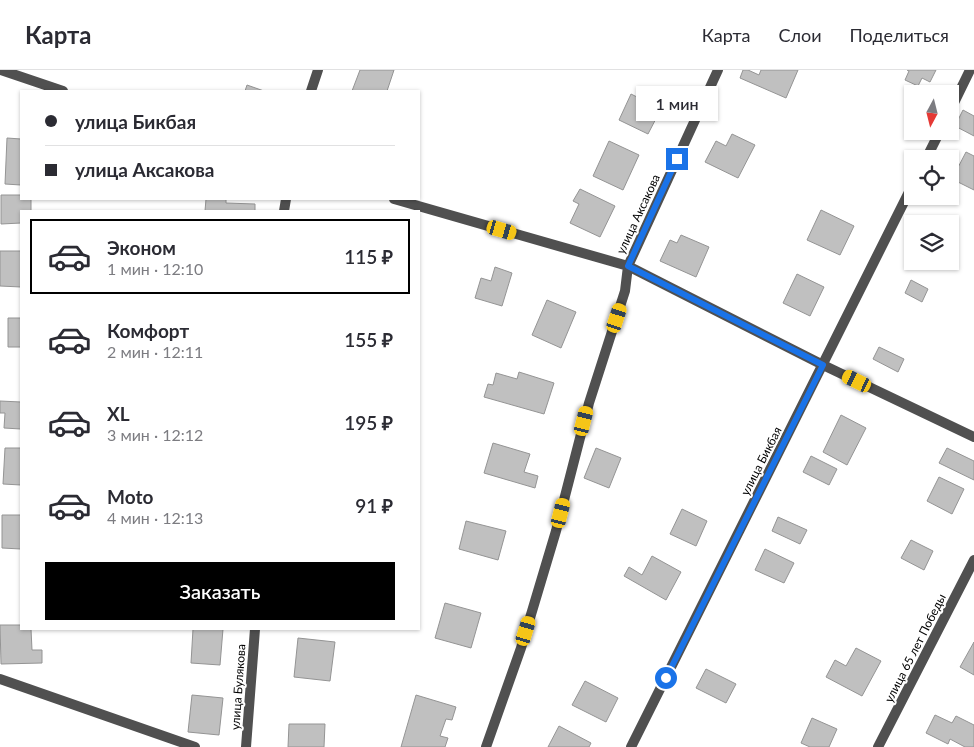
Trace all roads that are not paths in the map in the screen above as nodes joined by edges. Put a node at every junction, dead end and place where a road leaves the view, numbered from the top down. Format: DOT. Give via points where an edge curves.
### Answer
graph roads {
  1 [pos="1,70"];
  2 [pos="318,70"];
  3 [pos="718,70"];
  4 [pos="970,70"];
  5 [pos="60,90"];
  6 [pos="311,90"];
  7 [pos="959,93"];
  8 [pos="397,200"];
  9 [pos="904,202"];
  10 [pos="628,266"];
  11 [pos="823,365"];
  12 [pos="974,437"];
  13 [pos="974,560"];
  14 [pos="255,630"];
  15 [pos="0,679"];
  16 [pos="194,747"];
  17 [pos="246,747"];
  18 [pos="486,747"];
  19 [pos="631,747"];
  20 [pos="878,747"];
  1 -- 5 [label="street"];
  2 -- 6 [label="street"];
  3 -- 10 [label="street, улица Аксакова"];
  4 -- 7 [label="street"];
  8 -- 10 [label="street"];
  9 -- 11 [label="street, улица Бикбая"];
  10 -- 11 [label="street"];
  10 -- 18 [label="street, улица Аксакова" via="625,291 589,402 553,540 521,648"];
  11 -- 12 [label="street"];
  11 -- 19 [label="street, улица Бикбая"];
  13 -- 20 [label="street, улица 65 лет Победы"];
  14 -- 17 [label="street, улица Булякова"];
  15 -- 16 [label="street"];
}
